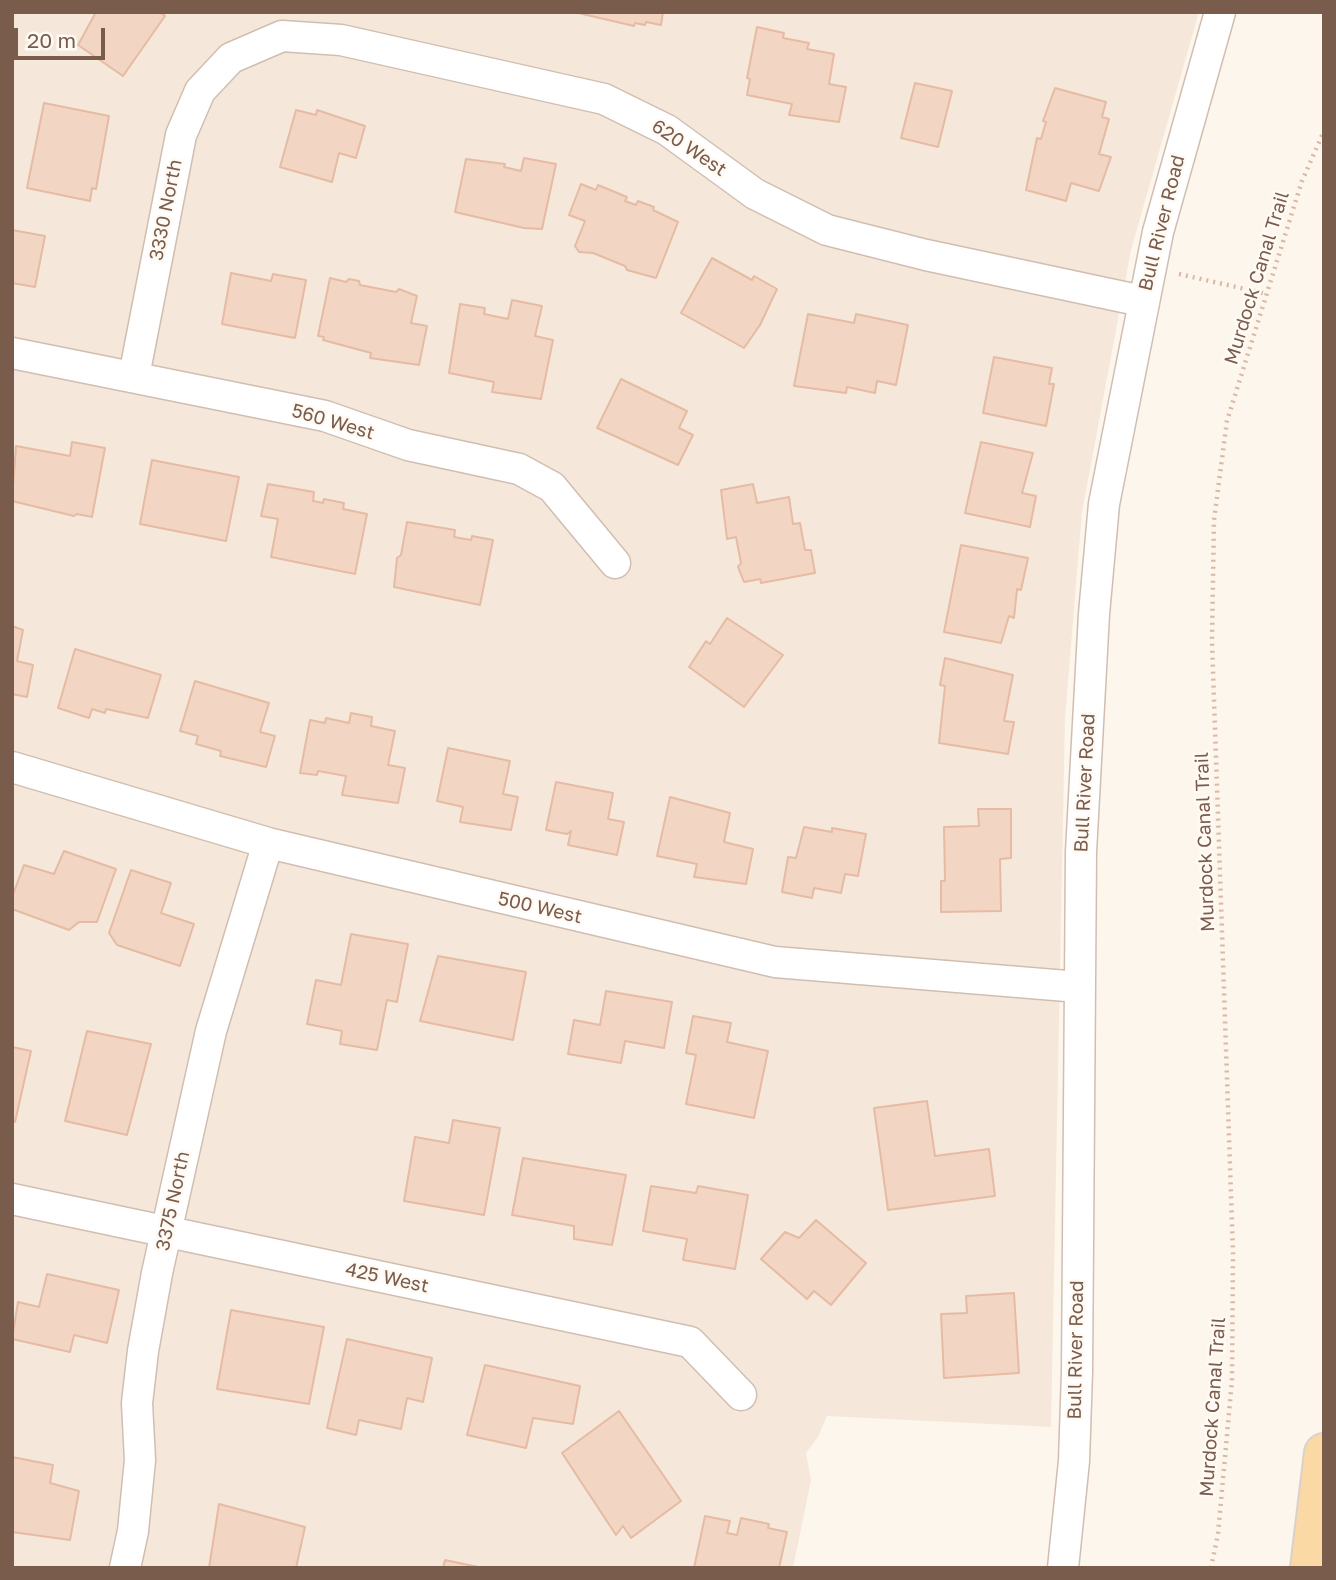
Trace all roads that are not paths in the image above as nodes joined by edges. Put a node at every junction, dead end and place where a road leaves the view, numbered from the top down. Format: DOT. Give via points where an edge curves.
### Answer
graph roads {
  1 [pos="1220,12"];
  2 [pos="231,58"];
  3 [pos="1142,301"];
  4 [pos="12,353"];
  5 [pos="134,376"];
  6 [pos="615,563"];
  7 [pos="12,767"];
  8 [pos="268,843"];
  9 [pos="1079,987"];
  10 [pos="12,1199"];
  11 [pos="166,1231"];
  12 [pos="741,1395"];
  13 [pos="1324,1453"];
  14 [pos="125,1568"];
  15 [pos="1063,1568"];
  16 [pos="1310,1568"];
  1 -- 3 [label="street, Bull River Road"];
  2 -- 3 [label="street, 620 West" via="282,36 341,40 604,99 667,130 755,194 827,230"];
  2 -- 5 [label="street, 3330 North" via="200,91 181,135"];
  3 -- 9 [label="street, Bull River Road" via="1104,504 1081,852"];
  4 -- 5 [label="street, 560 West"];
  5 -- 6 [label="street, 560 West" via="325,416 408,445 519,469 552,488"];
  7 -- 8 [label="street, 500 West"];
  8 -- 9 [label="street, 500 West" via="775,962"];
  8 -- 11 [label="street, 3375 North" via="211,1031"];
  9 -- 15 [label="street, Bull River Road" via="1077,1372"];
  10 -- 11 [label="street, 425 West"];
  11 -- 12 [label="street, 425 West" via="690,1342"];
  11 -- 14 [label="street, 3375 North" via="143,1351 137,1403 140,1460 134,1531"];
  13 -- 16 [label="main road"];
}
